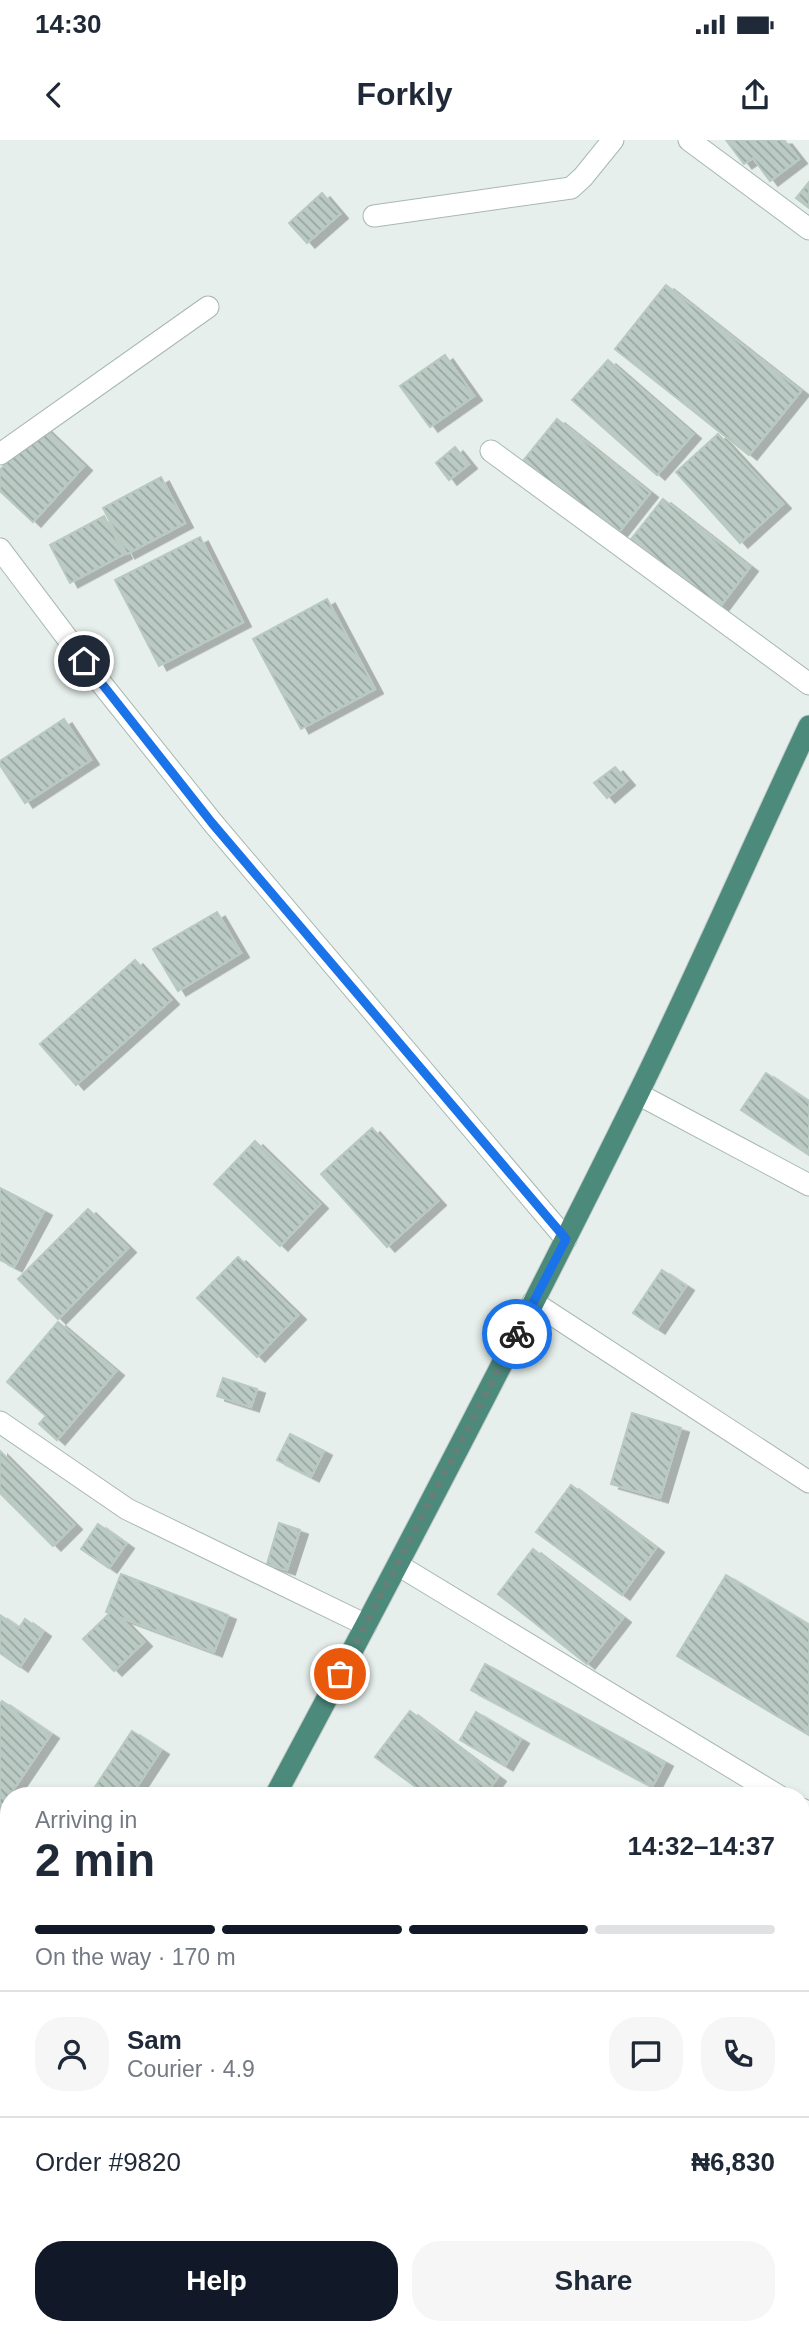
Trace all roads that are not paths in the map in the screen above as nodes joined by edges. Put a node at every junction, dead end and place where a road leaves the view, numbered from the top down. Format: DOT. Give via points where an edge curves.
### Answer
graph roads {
  1 [pos="613,140"];
  2 [pos="689,140"];
  3 [pos="374,216"];
  4 [pos="809,229"];
  5 [pos="208,307"];
  6 [pos="491,451"];
  7 [pos="0,454"];
  8 [pos="0,549"];
  9 [pos="809,684"];
  10 [pos="809,726"];
  11 [pos="638,1094"];
  12 [pos="809,1185"];
  13 [pos="566,1239"];
  14 [pos="533,1302"];
  15 [pos="0,1422"];
  16 [pos="809,1482"];
  17 [pos="398,1565"];
  18 [pos="366,1625"];
  19 [pos="280,1787"];
  20 [pos="764,1787"];
  1 -- 3 [label="street" via="571,188"];
  2 -- 4 [label="street"];
  5 -- 7 [label="street"];
  6 -- 9 [label="street"];
  8 -- 13 [label="street" via="212,823"];
  10 -- 11 [label="highway"];
  11 -- 12 [label="street"];
  11 -- 13 [label="highway"];
  13 -- 14 [label="highway"];
  14 -- 16 [label="street"];
  14 -- 17 [label="highway"];
  15 -- 18 [label="street" via="127,1509"];
  17 -- 18 [label="highway"];
  17 -- 20 [label="street"];
  18 -- 19 [label="highway"];
}
